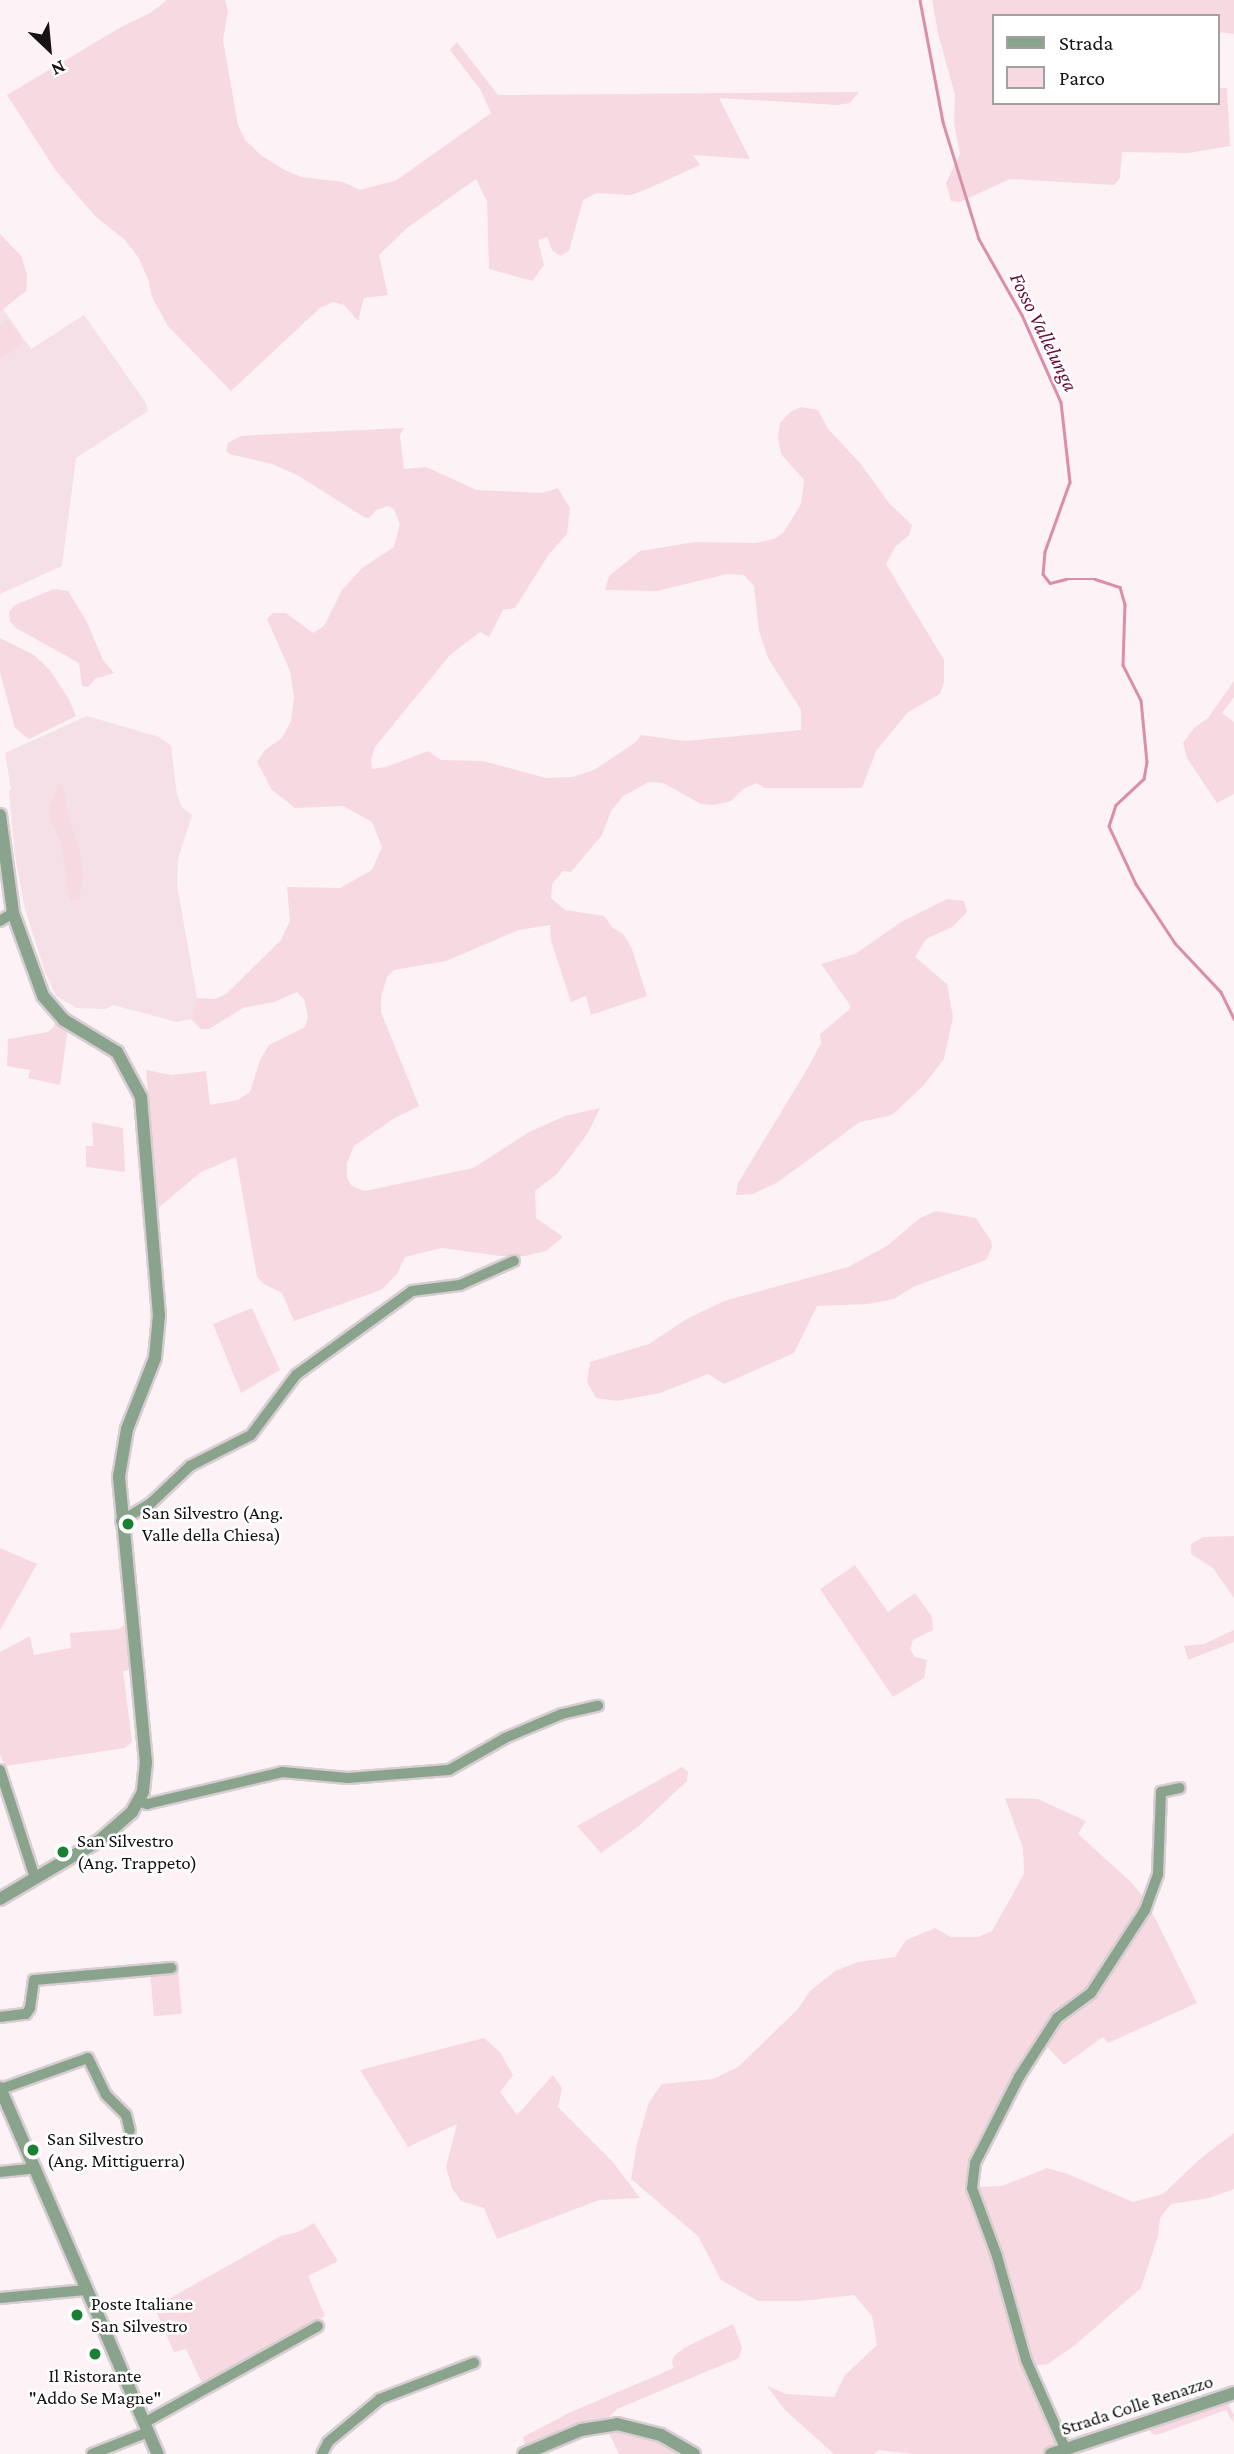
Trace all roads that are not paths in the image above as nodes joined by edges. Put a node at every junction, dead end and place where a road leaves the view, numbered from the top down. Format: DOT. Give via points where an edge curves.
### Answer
graph roads {
  1 [pos="0,815"];
  2 [pos="13,913"];
  3 [pos="0,921"];
  4 [pos="514,1261"];
  5 [pos="121,1521"];
  6 [pos="598,1706"];
  7 [pos="0,1770"];
  8 [pos="1180,1788"];
  9 [pos="139,1801"];
  10 [pos="35,1878"];
  11 [pos="0,1899"];
  12 [pos="171,1968"];
  13 [pos="0,2017"];
  14 [pos="0,2089"];
  15 [pos="130,2132"];
  16 [pos="36,2168"];
  17 [pos="0,2172"];
  18 [pos="86,2291"];
  19 [pos="0,2298"];
  20 [pos="318,2326"];
  21 [pos="474,2363"];
  22 [pos="1234,2393"];
  23 [pos="146,2427"];
  24 [pos="1065,2448"];
  25 [pos="92,2454"];
  26 [pos="158,2454"];
  27 [pos="323,2454"];
  28 [pos="524,2454"];
  29 [pos="694,2454"];
  30 [pos="1052,2454"];
  1 -- 2 [label="street"];
  2 -- 3 [label="street"];
  2 -- 5 [label="street" via="47,1002 64,1020 117,1052 141,1097 159,1315 155,1358 127,1429 120,1461"];
  4 -- 5 [label="street" via="460,1285 412,1292 296,1375 251,1435 190,1466 150,1503"];
  5 -- 9 [label="street" via="146,1772"];
  6 -- 9 [label="street" via="562,1714 505,1738 449,1770 348,1778 282,1772 148,1804"];
  7 -- 10 [label="street"];
  8 -- 24 [label="street" via="1161,1792 1158,1874 1146,1910 1091,1993 1057,2018 1019,2077 975,2163 972,2188 1026,2360"];
  9 -- 10 [label="street" via="100,1840"];
  10 -- 11 [label="street"];
  12 -- 13 [label="street" via="34,1980 26,2014"];
  14 -- 15 [label="street" via="88,2058 106,2095 126,2115"];
  14 -- 16 [label="street"];
  16 -- 17 [label="street"];
  16 -- 18 [label="street"];
  18 -- 19 [label="street"];
  18 -- 23 [label="street"];
  20 -- 23 [label="street"];
  21 -- 27 [label="street" via="380,2399 328,2442"];
  22 -- 24 [label="street, Strada Colle Renazzo"];
  23 -- 25 [label="street"];
  23 -- 26 [label="street"];
  24 -- 30 [label="street, Strada Colle Renazzo"];
  28 -- 29 [label="street" via="581,2431 617,2424 661,2435"];
}
